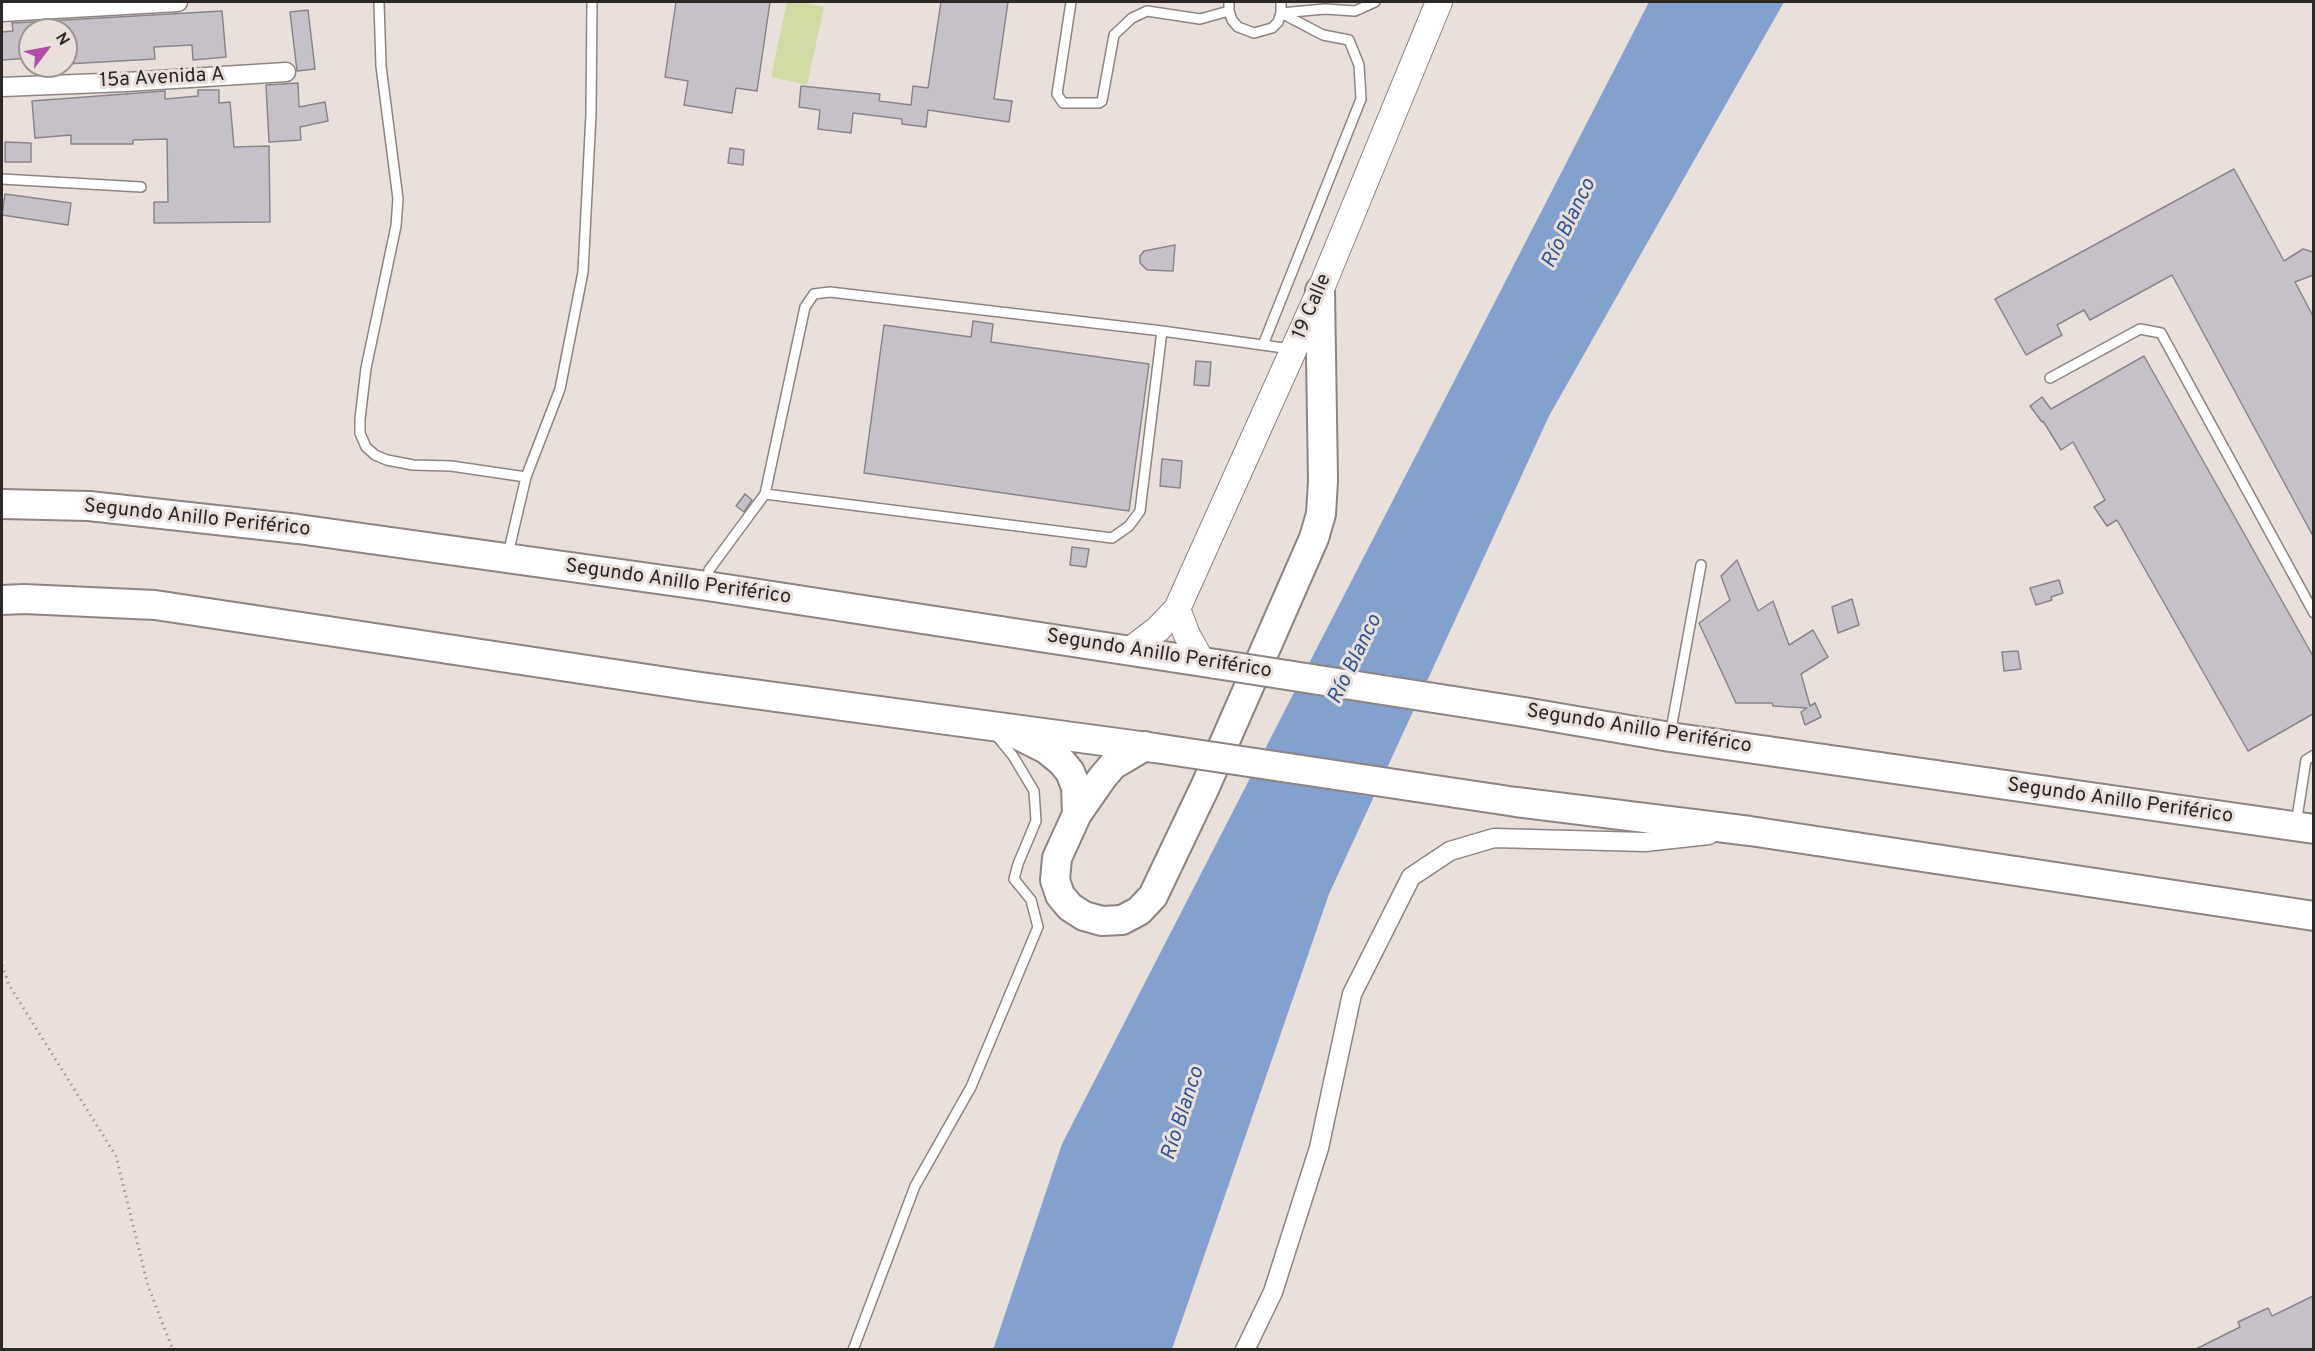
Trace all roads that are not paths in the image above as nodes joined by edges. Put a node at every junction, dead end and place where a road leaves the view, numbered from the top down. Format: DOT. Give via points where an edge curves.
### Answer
graph roads {
  1 [pos="166,2"];
  2 [pos="379,2"];
  3 [pos="592,2"];
  4 [pos="1071,2"];
  5 [pos="1281,2"];
  6 [pos="1374,2"];
  7 [pos="1439,2"];
  8 [pos="1229,6"];
  9 [pos="2,12"];
  10 [pos="1281,13"];
  11 [pos="286,72"];
  12 [pos="2,87"];
  13 [pos="2,179"];
  14 [pos="141,187"];
  15 [pos="1320,291"];
  16 [pos="1162,331"];
  17 [pos="1263,345"];
  18 [pos="1294,350"];
  19 [pos="2050,378"];
  20 [pos="526,477"];
  21 [pos="765,494"];
  22 [pos="2,504"];
  23 [pos="507,559"];
  24 [pos="1701,565"];
  25 [pos="707,586"];
  26 [pos="2,600"];
  27 [pos="1177,609"];
  28 [pos="2313,613"];
  29 [pos="1128,651"];
  30 [pos="1209,663"];
  31 [pos="994,726"];
  32 [pos="1670,737"];
  33 [pos="1150,747"];
  34 [pos="2313,755"];
  35 [pos="1077,814"];
  36 [pos="2304,828"];
  37 [pos="1750,831"];
  38 [pos="2313,916"];
  39 [pos="853,1350"];
  40 [pos="1245,1350"];
  1 -- 9 [label="street"];
  2 -- 20 [label="lane" via="381,66 398,198 396,226 366,368 360,433 366,447 387,460"];
  3 -- 20 [label="lane" via="583,272 561,389"];
  4 -- 8 [label="lane" via="1057,94 1063,103 1102,101 1114,35 1132,18 1147,11 1200,19"];
  5 -- 10 [label="lane"];
  6 -- 10 [label="lane" via="1354,11"];
  7 -- 15 [label="main road, 19 Calle"];
  8 -- 10 [label="lane" via="1238,27 1254,33 1272,28"];
  10 -- 17 [label="lane" via="1323,34 1349,40 1359,65 1361,99"];
  11 -- 12 [label="street, 15a Avenida A"];
  13 -- 14 [label="lane"];
  15 -- 18 [label="main road, 19 Calle"];
  15 -- 35 [label="main road" via="1323,482 1321,514 1314,538 1160,884 1139,911 1122,920 1102,921 1084,916 1060,894 1055,880 1057,858"];
  16 -- 17 [label="lane"];
  16 -- 21 [label="lane" via="830,292 814,294 805,307"];
  16 -- 21 [label="lane" via="1140,511 1129,526 1112,538"];
  17 -- 18 [label="lane"];
  18 -- 27 [label="main road, 19 Calle"];
  19 -- 28 [label="lane" via="2140,329 2161,333"];
  20 -- 23 [label="lane"];
  21 -- 25 [label="lane" via="709,570"];
  22 -- 23 [label="main road, Segundo Anillo Periférico" via="89,506 298,529"];
  23 -- 25 [label="main road, Segundo Anillo Periférico"];
  24 -- 32 [label="lane"];
  25 -- 29 [label="main road, Segundo Anillo Periférico"];
  26 -- 31 [label="main road" via="155,605 694,686"];
  27 -- 29 [label="main road, 19 Calle"];
  27 -- 30 [label="main road" via="1187,635"];
  29 -- 30 [label="main road, Segundo Anillo Periférico"];
  30 -- 32 [label="main road, Segundo Anillo Periférico, bridge"];
  31 -- 33 [label="main road"];
  31 -- 35 [label="main road" via="1046,749 1062,762 1076,787"];
  31 -- 39 [label="lane" via="1034,791 1036,821 1014,879 1031,900 1038,927 971,1087 915,1186"];
  32 -- 36 [label="main road, Segundo Anillo Periférico"];
  33 -- 35 [label="main road" via="1113,765"];
  33 -- 37 [label="main road, bridge" via="1516,802"];
  34 -- 36 [label="lane" via="2306,760"];
  37 -- 38 [label="main road"];
  37 -- 40 [label="street" via="1645,842 1494,838 1450,851 1411,877 1352,994 1319,1148 1274,1292"];
}
